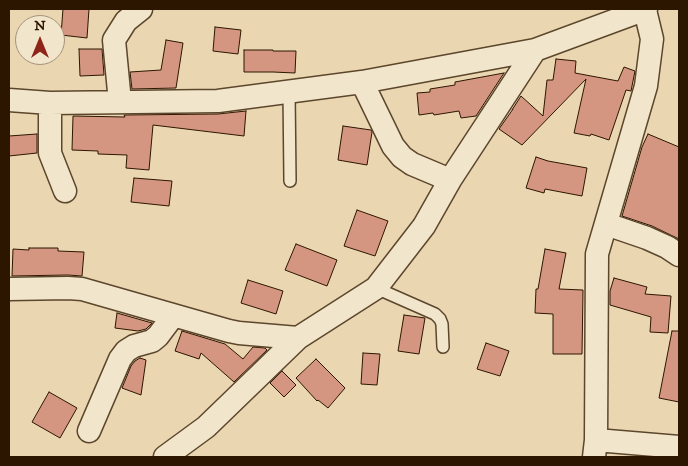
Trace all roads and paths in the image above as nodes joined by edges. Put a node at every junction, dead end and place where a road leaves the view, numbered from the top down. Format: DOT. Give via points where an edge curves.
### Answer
graph roads {
  1 [pos="141,9"];
  2 [pos="645,9"];
  3 [pos="535,50"];
  4 [pos="362,82"];
  5 [pos="289,91"];
  6 [pos="9,100"];
  7 [pos="120,102"];
  8 [pos="50,103"];
  9 [pos="290,180"];
  10 [pos="450,180"];
  11 [pos="66,192"];
  12 [pos="606,224"];
  13 [pos="679,255"];
  14 [pos="376,288"];
  15 [pos="9,289"];
  16 [pos="173,316"];
  17 [pos="298,338"];
  18 [pos="443,347"];
  19 [pos="89,431"];
  20 [pos="679,447"];
  21 [pos="595,449"];
  22 [pos="165,457"];
  1 -- 7 [label="street" via="126,21 114,40"];
  2 -- 3 [label="street"];
  2 -- 12 [label="street" via="652,39 646,86"];
  3 -- 4 [label="street"];
  3 -- 10 [label="street"];
  4 -- 5 [label="street"];
  4 -- 10 [label="street" via="393,146 402,157"];
  5 -- 7 [label="street" via="218,101"];
  5 -- 9 [label="lane"];
  6 -- 8 [label="street"];
  7 -- 8 [label="street"];
  8 -- 11 [label="street" via="50,153"];
  10 -- 14 [label="street" via="424,226"];
  12 -- 13 [label="street" via="647,238"];
  12 -- 21 [label="street" via="597,254"];
  14 -- 17 [label="street"];
  14 -- 18 [label="lane" via="440,319"];
  15 -- 16 [label="street" via="82,289"];
  16 -- 17 [label="street" via="234,332"];
  16 -- 19 [label="street" via="152,341 134,346 120,359"];
  17 -- 22 [label="street" via="206,427"];
  20 -- 21 [label="street"];
}
